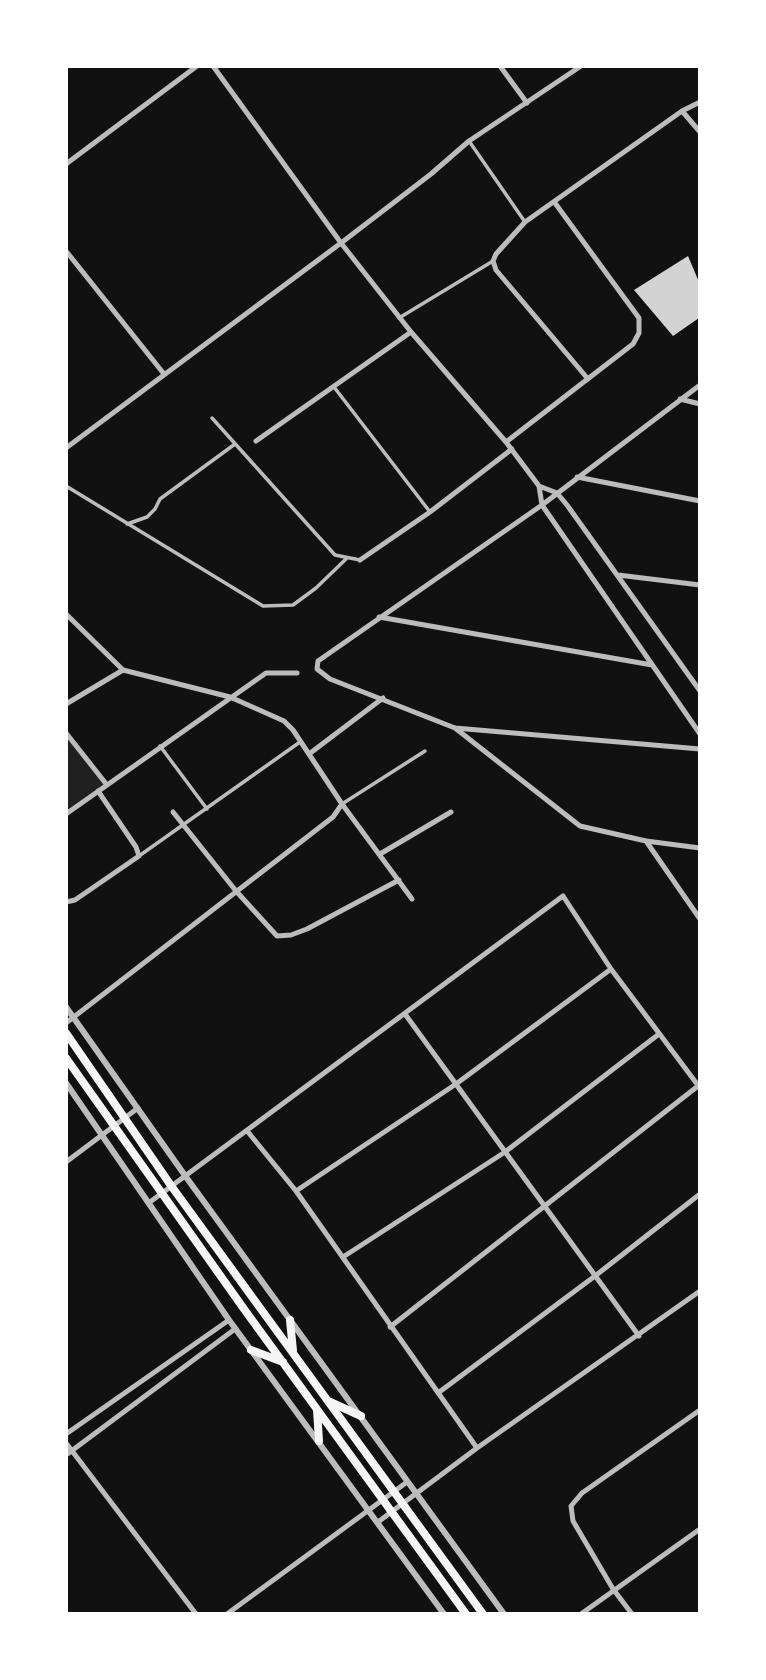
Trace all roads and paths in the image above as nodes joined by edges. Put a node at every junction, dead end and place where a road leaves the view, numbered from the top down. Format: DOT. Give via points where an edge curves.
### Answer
graph roads {
  1 [pos="197,66"];
  2 [pos="213,66"];
  3 [pos="500,66"];
  4 [pos="581,66"];
  5 [pos="699,102"];
  6 [pos="527,103"];
  7 [pos="682,111"];
  8 [pos="699,132"];
  9 [pos="469,141"];
  10 [pos="66,164"];
  11 [pos="555,203"];
  12 [pos="526,222"];
  13 [pos="341,243"];
  14 [pos="66,251"];
  15 [pos="493,261"];
  16 [pos="399,318"];
  17 [pos="411,332"];
  18 [pos="164,374"];
  19 [pos="588,379"];
  20 [pos="699,384"];
  21 [pos="334,387"];
  22 [pos="680,399"];
  23 [pos="699,404"];
  24 [pos="212,418"];
  25 [pos="66,438"];
  26 [pos="256,441"];
  27 [pos="506,442"];
  28 [pos="235,444"];
  29 [pos="69,446"];
  30 [pos="512,449"];
  31 [pos="577,477"];
  32 [pos="66,486"];
  33 [pos="540,486"];
  34 [pos="556,493"];
  35 [pos="699,500"];
  36 [pos="542,505"];
  37 [pos="429,513"];
  38 [pos="127,524"];
  39 [pos="347,558"];
  40 [pos="360,560"];
  41 [pos="618,575"];
  42 [pos="699,585"];
  43 [pos="66,614"];
  44 [pos="379,617"];
  45 [pos="652,665"];
  46 [pos="123,670"];
  47 [pos="297,673"];
  48 [pos="699,691"];
  49 [pos="230,697"];
  50 [pos="383,698"];
  51 [pos="66,704"];
  52 [pos="455,728"];
  53 [pos="66,733"];
  54 [pos="699,734"];
  55 [pos="300,742"];
  56 [pos="160,746"];
  57 [pos="699,749"];
  58 [pos="425,751"];
  59 [pos="309,754"];
  60 [pos="107,785"];
  61 [pos="98,791"];
  62 [pos="342,804"];
  63 [pos="207,809"];
  64 [pos="173,812"];
  65 [pos="451,812"];
  66 [pos="66,814"];
  67 [pos="184,826"];
  68 [pos="646,841"];
  69 [pos="699,848"];
  70 [pos="380,854"];
  71 [pos="139,856"];
  72 [pos="399,880"];
  73 [pos="236,891"];
  74 [pos="412,899"];
  75 [pos="66,902"];
  76 [pos="699,919"];
  77 [pos="611,969"];
  78 [pos="66,1007"];
  79 [pos="405,1014"];
  80 [pos="74,1017"];
  81 [pos="66,1023"];
  82 [pos="66,1033"];
  83 [pos="659,1034"];
  84 [pos="66,1058"];
  85 [pos="66,1083"];
  86 [pos="456,1084"];
  87 [pos="699,1087"];
  88 [pos="138,1108"];
  89 [pos="125,1118"];
  90 [pos="116,1125"];
  91 [pos="248,1132"];
  92 [pos="104,1134"];
  93 [pos="505,1152"];
  94 [pos="66,1162"];
  95 [pos="186,1177"];
  96 [pos="172,1187"];
  97 [pos="296,1191"];
  98 [pos="163,1193"];
  99 [pos="699,1194"];
  100 [pos="150,1202"];
  101 [pos="545,1206"];
  102 [pos="343,1257"];
  103 [pos="595,1276"];
  104 [pos="699,1292"];
  105 [pos="229,1320"];
  106 [pos="290,1320"];
  107 [pos="390,1327"];
  108 [pos="236,1329"];
  109 [pos="639,1336"];
  110 [pos="251,1350"];
  111 [pos="294,1354"];
  112 [pos="283,1362"];
  113 [pos="438,1393"];
  114 [pos="325,1399"];
  115 [pos="316,1407"];
  116 [pos="699,1410"];
  117 [pos="361,1416"];
  118 [pos="66,1434"];
  119 [pos="319,1441"];
  120 [pos="66,1443"];
  121 [pos="477,1448"];
  122 [pos="69,1452"];
  123 [pos="407,1482"];
  124 [pos="394,1491"];
  125 [pos="416,1494"];
  126 [pos="383,1499"];
  127 [pos="402,1503"];
  128 [pos="369,1510"];
  129 [pos="392,1511"];
  130 [pos="378,1522"];
  131 [pos="699,1529"];
  132 [pos="613,1590"];
  133 [pos="196,1614"];
  134 [pos="227,1614"];
  135 [pos="444,1614"];
  136 [pos="466,1614"];
  137 [pos="483,1614"];
  138 [pos="504,1614"];
  139 [pos="581,1614"];
  140 [pos="632,1614"];
  1 -- 10 [label="street"];
  2 -- 13 [label="street"];
  3 -- 6 [label="street"];
  4 -- 6 [label="street"];
  5 -- 7 [label="street"];
  6 -- 9 [label="street"];
  7 -- 8 [label="street"];
  7 -- 11 [label="street"];
  9 -- 12 [label="street"];
  9 -- 13 [label="street"];
  11 -- 12 [label="street"];
  11 -- 19 [label="street" via="639,318 633,344"];
  12 -- 15 [label="street"];
  13 -- 16 [label="street"];
  13 -- 18 [label="street"];
  14 -- 18 [label="street"];
  15 -- 16 [label="street"];
  15 -- 19 [label="street"];
  16 -- 17 [label="street"];
  17 -- 21 [label="street"];
  17 -- 27 [label="street"];
  18 -- 29 [label="street"];
  19 -- 27 [label="street"];
  20 -- 22 [label="street"];
  21 -- 26 [label="street"];
  21 -- 37 [label="street"];
  22 -- 23 [label="street"];
  22 -- 31 [label="street"];
  24 -- 28 [label="street"];
  25 -- 29 [label="street"];
  27 -- 30 [label="street"];
  28 -- 38 [label="street" via="160,499 147,517"];
  28 -- 39 [label="street" via="335,555"];
  30 -- 33 [label="street"];
  30 -- 37 [label="street"];
  31 -- 34 [label="street"];
  31 -- 35 [label="street"];
  32 -- 38 [label="street"];
  33 -- 34 [label="street"];
  33 -- 36 [label="street"];
  34 -- 36 [label="street"];
  34 -- 41 [label="street"];
  36 -- 44 [label="street"];
  36 -- 45 [label="street"];
  37 -- 40 [label="street"];
  38 -- 39 [label="street" via="263,606 293,605"];
  39 -- 40 [label="street"];
  41 -- 42 [label="street"];
  41 -- 48 [label="street"];
  43 -- 46 [label="street"];
  44 -- 45 [label="street"];
  44 -- 50 [label="street" via="318,661 317,669 330,679"];
  45 -- 54 [label="street"];
  46 -- 49 [label="street"];
  46 -- 51 [label="street"];
  47 -- 49 [label="street" via="266,673"];
  49 -- 55 [label="street" via="284,721"];
  49 -- 56 [label="street"];
  50 -- 52 [label="street"];
  50 -- 59 [label="street"];
  52 -- 57 [label="street"];
  52 -- 68 [label="street" via="580,826"];
  53 -- 60 [label="street"];
  55 -- 59 [label="street"];
  55 -- 63 [label="street"];
  56 -- 60 [label="street"];
  56 -- 63 [label="street"];
  58 -- 62 [label="street"];
  59 -- 62 [label="street"];
  60 -- 61 [label="street"];
  61 -- 66 [label="street"];
  61 -- 71 [label="street"];
  62 -- 70 [label="street"];
  62 -- 73 [label="street" via="333,817"];
  63 -- 67 [label="street"];
  64 -- 67 [label="street"];
  65 -- 70 [label="street"];
  67 -- 71 [label="street"];
  67 -- 73 [label="street"];
  68 -- 69 [label="street"];
  68 -- 76 [label="street"];
  70 -- 72 [label="street"];
  71 -- 75 [label="street"];
  72 -- 73 [label="street" via="307,929 277,936"];
  72 -- 74 [label="street"];
  73 -- 80 [label="street"];
  77 -- 79 [label="street" via="563,896"];
  77 -- 83 [label="street"];
  77 -- 86 [label="street"];
  78 -- 80 [label="street"];
  79 -- 86 [label="street"];
  79 -- 91 [label="street"];
  80 -- 81 [label="street"];
  80 -- 88 [label="street"];
  82 -- 89 [label="main road"];
  83 -- 87 [label="street"];
  83 -- 93 [label="street"];
  84 -- 90 [label="main road"];
  85 -- 92 [label="street"];
  86 -- 93 [label="street"];
  86 -- 97 [label="street"];
  87 -- 101 [label="street"];
  88 -- 89 [label="street"];
  88 -- 95 [label="street"];
  89 -- 90 [label="street"];
  89 -- 96 [label="main road"];
  90 -- 92 [label="street"];
  90 -- 98 [label="main road"];
  91 -- 95 [label="street"];
  91 -- 97 [label="street"];
  92 -- 94 [label="street"];
  92 -- 100 [label="street"];
  93 -- 101 [label="street"];
  93 -- 102 [label="street"];
  95 -- 96 [label="street"];
  95 -- 106 [label="street"];
  96 -- 98 [label="street"];
  96 -- 111 [label="main road"];
  97 -- 102 [label="street"];
  98 -- 100 [label="street"];
  98 -- 112 [label="main road"];
  99 -- 103 [label="street"];
  100 -- 105 [label="street"];
  101 -- 103 [label="street"];
  101 -- 107 [label="street"];
  102 -- 107 [label="street"];
  103 -- 109 [label="street"];
  103 -- 113 [label="street"];
  104 -- 109 [label="street"];
  105 -- 108 [label="street"];
  105 -- 118 [label="street"];
  106 -- 111 [label="main road"];
  106 -- 117 [label="street"];
  107 -- 113 [label="street"];
  108 -- 110 [label="street"];
  108 -- 122 [label="street"];
  109 -- 121 [label="street"];
  110 -- 112 [label="main road"];
  110 -- 119 [label="street"];
  111 -- 114 [label="main road"];
  112 -- 115 [label="main road"];
  113 -- 121 [label="street"];
  114 -- 117 [label="main road"];
  114 -- 124 [label="main road"];
  115 -- 119 [label="main road"];
  115 -- 126 [label="main road"];
  116 -- 132 [label="street" via="571,1506 573,1521"];
  117 -- 123 [label="street"];
  119 -- 128 [label="street"];
  120 -- 122 [label="street"];
  121 -- 125 [label="street"];
  122 -- 133 [label="street"];
  123 -- 124 [label="street"];
  123 -- 125 [label="street"];
  124 -- 126 [label="street"];
  124 -- 127 [label="main road"];
  125 -- 127 [label="street"];
  125 -- 138 [label="street"];
  126 -- 128 [label="street"];
  126 -- 129 [label="main road"];
  127 -- 129 [label="street"];
  127 -- 137 [label="main road"];
  128 -- 130 [label="street"];
  128 -- 134 [label="street"];
  129 -- 130 [label="street"];
  129 -- 136 [label="main road"];
  130 -- 135 [label="street"];
  131 -- 132 [label="street"];
  132 -- 139 [label="street"];
  132 -- 140 [label="street"];
}
